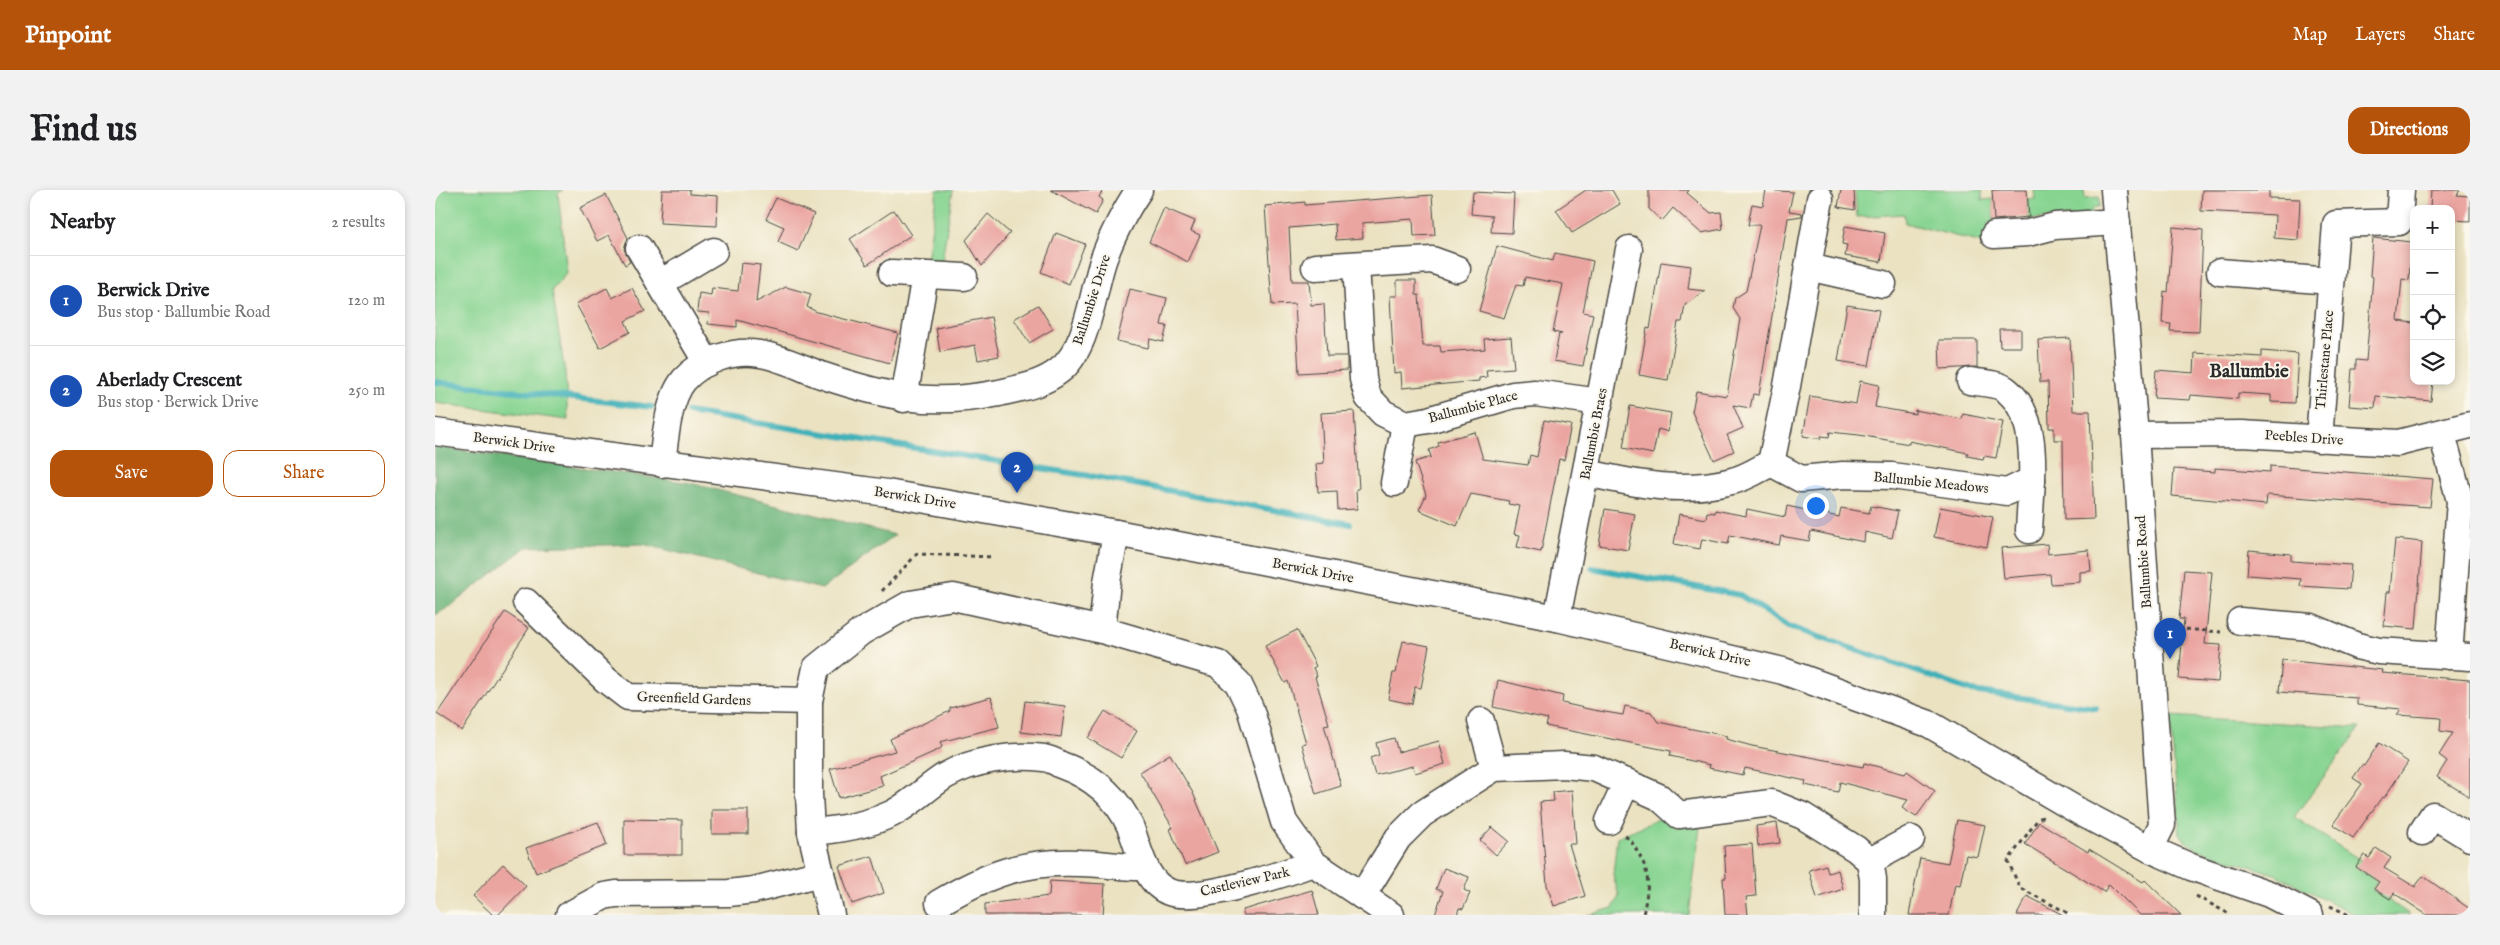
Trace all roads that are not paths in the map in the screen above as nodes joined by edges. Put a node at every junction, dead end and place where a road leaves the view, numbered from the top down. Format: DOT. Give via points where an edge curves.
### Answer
graph roads {
  1 [pos="1139,190"];
  2 [pos="2114,190"];
  3 [pos="2401,190"];
  4 [pos="1820,199"];
  5 [pos="2117,222"];
  6 [pos="1994,235"];
  7 [pos="639,248"];
  8 [pos="1629,249"];
  9 [pos="714,251"];
  10 [pos="1356,265"];
  11 [pos="1808,267"];
  12 [pos="1315,268"];
  13 [pos="1457,268"];
  14 [pos="2220,272"];
  15 [pos="892,273"];
  16 [pos="925,275"];
  17 [pos="964,277"];
  18 [pos="2331,281"];
  19 [pos="660,283"];
  20 [pos="1883,284"];
  21 [pos="707,363"];
  22 [pos="1970,381"];
  23 [pos="904,398"];
  24 [pos="1600,402"];
  25 [pos="1405,424"];
  26 [pos="2470,425"];
  27 [pos="435,432"];
  28 [pos="2442,434"];
  29 [pos="2135,436"];
  30 [pos="2319,439"];
  31 [pos="1771,463"];
  32 [pos="661,464"];
  33 [pos="1587,473"];
  34 [pos="2032,480"];
  35 [pos="1394,482"];
  36 [pos="2029,530"];
  37 [pos="1116,533"];
  38 [pos="526,602"];
  39 [pos="1557,618"];
  40 [pos="2240,621"];
  41 [pos="1102,630"];
  42 [pos="2460,656"];
  43 [pos="809,702"];
  44 [pos="1481,721"];
  45 [pos="1494,768"];
  46 [pos="1627,782"];
  47 [pos="1615,827"];
  48 [pos="811,832"];
  49 [pos="2422,832"];
  50 [pos="2470,838"];
  51 [pos="1911,839"];
  52 [pos="2150,849"];
  53 [pos="1870,861"];
  54 [pos="1313,864"];
  55 [pos="1145,867"];
  56 [pos="821,873"];
  57 [pos="1362,896"];
  58 [pos="939,904"];
  59 [pos="2317,909"];
  60 [pos="569,915"];
  61 [pos="831,915"];
  62 [pos="1391,915"];
  63 [pos="1873,915"];
  1 -- 23 [label="street, Ballumbie Drive" via="1103,258 1080,346 1060,371 1032,386 975,398"];
  2 -- 5 [label="street, Ballumbie Road"];
  3 -- 18 [label="street, Thirlestane Place" via="2399,222 2336,224"];
  4 -- 11 [label="street"];
  5 -- 6 [label="street" via="2055,226 2029,233"];
  5 -- 29 [label="street, Ballumbie Road"];
  7 -- 19 [label="street"];
  8 -- 24 [label="street, Ballumbie Braes"];
  9 -- 19 [label="street"];
  10 -- 12 [label="street"];
  10 -- 13 [label="street" via="1433,260"];
  10 -- 25 [label="street" via="1363,379 1368,397 1383,413"];
  11 -- 20 [label="street"];
  11 -- 31 [label="street"];
  14 -- 18 [label="street"];
  15 -- 16 [label="street"];
  16 -- 17 [label="street"];
  16 -- 23 [label="street"];
  18 -- 30 [label="street, Thirlestane Place"];
  19 -- 21 [label="street"];
  21 -- 23 [label="street, Ballumbie Drive" via="733,354 760,354 864,389"];
  21 -- 32 [label="street, Ballumbie Drive" via="684,381 671,408"];
  22 -- 34 [label="street" via="2004,388 2021,409 2033,447"];
  24 -- 25 [label="street, Ballumbie Place" via="1535,393 1513,395"];
  24 -- 33 [label="street, Ballumbie Braes"];
  25 -- 35 [label="street"];
  26 -- 28 [label="street, Peebles Drive"];
  27 -- 32 [label="street, Berwick Drive"];
  28 -- 30 [label="street, Peebles Drive" via="2398,443"];
  28 -- 42 [label="street" via="2460,501"];
  29 -- 30 [label="street, Peebles Drive" via="2242,434"];
  29 -- 52 [label="street, Ballumbie Road" via="2162,825"];
  31 -- 33 [label="street" via="1734,481 1694,488 1650,487"];
  31 -- 34 [label="street, Ballumbie Meadows" via="1801,479 1843,475 1892,476 2007,492"];
  32 -- 37 [label="street, Berwick Drive" via="887,493"];
  33 -- 39 [label="street, Ballumbie Braes"];
  34 -- 36 [label="street"];
  37 -- 39 [label="street, Berwick Drive"];
  37 -- 41 [label="street"];
  38 -- 43 [label="street, Greenfield Gardens" via="606,680 627,696"];
  39 -- 52 [label="street, Berwick Drive" via="1783,670 1929,724"];
  40 -- 42 [label="street" via="2311,627 2357,646 2379,650"];
  41 -- 43 [label="street" via="953,598 910,604 861,632 816,668"];
  41 -- 54 [label="street" via="1218,664 1238,683 1250,708 1284,822"];
  43 -- 48 [label="street"];
  44 -- 45 [label="street"];
  45 -- 46 [label="street" via="1564,765 1594,768"];
  45 -- 57 [label="street" via="1422,814 1398,838"];
  46 -- 47 [label="street"];
  46 -- 53 [label="street" via="1659,797 1679,815 1771,803 1803,816"];
  48 -- 55 [label="street, Castleview Park" via="844,829 890,815 965,766 1015,757 1046,758 1082,772 1109,795 1129,825"];
  48 -- 56 [label="street"];
  49 -- 50 [label="street" via="2433,815"];
  51 -- 53 [label="street"];
  52 -- 59 [label="street" via="2191,867"];
  53 -- 63 [label="street"];
  54 -- 55 [label="street, Castleview Park" via="1213,892 1192,894 1170,893 1156,883"];
  54 -- 57 [label="street"];
  55 -- 58 [label="street" via="1042,862 1020,866 981,881"];
  56 -- 60 [label="street" via="778,886 745,891 610,895"];
  56 -- 61 [label="street"];
  57 -- 62 [label="street"];
}
